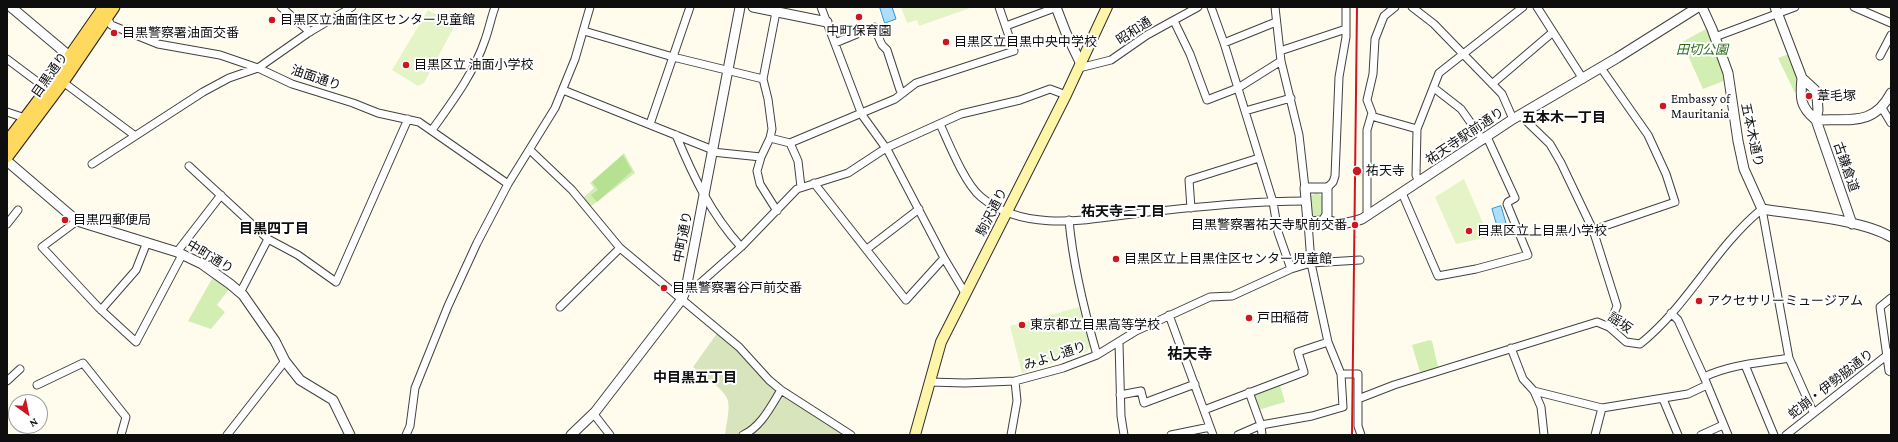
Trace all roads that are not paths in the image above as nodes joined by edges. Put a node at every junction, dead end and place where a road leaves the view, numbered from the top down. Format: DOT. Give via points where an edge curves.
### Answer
graph roads {
  1 [pos="11,7"];
  2 [pos="114,7"];
  3 [pos="281,7"];
  4 [pos="352,7"];
  5 [pos="495,7"];
  6 [pos="590,7"];
  7 [pos="690,7"];
  8 [pos="740,7"];
  9 [pos="753,7"];
  10 [pos="821,7"];
  11 [pos="999,7"];
  12 [pos="1056,7"];
  13 [pos="1107,7"];
  14 [pos="1198,7"];
  15 [pos="1211,7"];
  16 [pos="1275,7"];
  17 [pos="1346,7"];
  18 [pos="1395,7"];
  19 [pos="1412,7"];
  20 [pos="1523,7"];
  21 [pos="1537,7"];
  22 [pos="1698,7"];
  23 [pos="1702,7"];
  24 [pos="1795,7"];
  25 [pos="1854,7"];
  26 [pos="106,10"];
  27 [pos="1871,10"];
  28 [pos="1776,11"];
  29 [pos="776,12"];
  30 [pos="1174,21"];
  31 [pos="827,22"];
  32 [pos="1276,22"];
  33 [pos="1891,22"];
  34 [pos="1006,26"];
  35 [pos="1346,29"];
  36 [pos="584,31"];
  37 [pos="310,32"];
  38 [pos="1554,32"];
  39 [pos="1891,35"];
  40 [pos="1715,37"];
  41 [pos="835,42"];
  42 [pos="1224,42"];
  43 [pos="1280,51"];
  44 [pos="1463,54"];
  45 [pos="1880,56"];
  46 [pos="673,57"];
  47 [pos="7,59"];
  48 [pos="73,59"];
  49 [pos="1282,61"];
  50 [pos="1080,66"];
  51 [pos="258,68"];
  52 [pos="1601,68"];
  53 [pos="728,71"];
  54 [pos="1583,78"];
  55 [pos="1802,78"];
  56 [pos="763,79"];
  57 [pos="63,82"];
  58 [pos="1492,84"];
  59 [pos="1238,88"];
  60 [pos="1434,88"];
  61 [pos="48,89"];
  62 [pos="563,90"];
  63 [pos="903,93"];
  64 [pos="1891,93"];
  65 [pos="1066,95"];
  66 [pos="1291,98"];
  67 [pos="1882,108"];
  68 [pos="1245,111"];
  69 [pos="7,112"];
  70 [pos="861,113"];
  71 [pos="1371,116"];
  72 [pos="1516,117"];
  73 [pos="25,118"];
  74 [pos="408,119"];
  75 [pos="1816,120"];
  76 [pos="1891,123"];
  77 [pos="650,124"];
  78 [pos="940,124"];
  79 [pos="1417,128"];
  80 [pos="432,130"];
  81 [pos="134,135"];
  82 [pos="676,135"];
  83 [pos="770,138"];
  84 [pos="1485,138"];
  85 [pos="7,142"];
  86 [pos="790,143"];
  87 [pos="886,148"];
  88 [pos="530,150"];
  89 [pos="712,151"];
  90 [pos="7,157"];
  91 [pos="761,157"];
  92 [pos="1259,158"];
  93 [pos="7,161"];
  94 [pos="92,164"];
  95 [pos="189,166"];
  96 [pos="1419,182"];
  97 [pos="814,183"];
  98 [pos="508,184"];
  99 [pos="801,187"];
  100 [pos="1305,188"];
  101 [pos="1327,188"];
  102 [pos="1402,193"];
  103 [pos="221,195"];
  104 [pos="704,196"];
  105 [pos="1306,201"];
  106 [pos="1273,202"];
  107 [pos="1191,208"];
  108 [pos="919,209"];
  109 [pos="1762,209"];
  110 [pos="18,210"];
  111 [pos="777,211"];
  112 [pos="1006,212"];
  113 [pos="1369,214"];
  114 [pos="1326,219"];
  115 [pos="1069,220"];
  116 [pos="77,221"];
  117 [pos="1308,222"];
  118 [pos="7,224"];
  119 [pos="1852,224"];
  120 [pos="1590,231"];
  121 [pos="1891,237"];
  122 [pos="268,239"];
  123 [pos="147,242"];
  124 [pos="741,247"];
  125 [pos="620,248"];
  126 [pos="867,249"];
  127 [pos="179,254"];
  128 [pos="944,258"];
  129 [pos="1360,260"];
  130 [pos="1311,262"];
  131 [pos="1291,269"];
  132 [pos="686,289"];
  133 [pos="240,293"];
  134 [pos="965,294"];
  135 [pos="1891,298"];
  136 [pos="682,299"];
  137 [pos="560,307"];
  138 [pos="101,310"];
  139 [pos="1670,313"];
  140 [pos="1169,315"];
  141 [pos="1610,327"];
  142 [pos="1328,342"];
  143 [pos="1119,343"];
  144 [pos="1511,348"];
  145 [pos="1889,354"];
  146 [pos="1096,355"];
  147 [pos="1789,358"];
  148 [pos="285,361"];
  149 [pos="1745,365"];
  150 [pos="20,368"];
  151 [pos="1891,372"];
  152 [pos="1340,374"];
  153 [pos="1704,377"];
  154 [pos="7,381"];
  155 [pos="1015,381"];
  156 [pos="929,382"];
  157 [pos="1195,384"];
  158 [pos="37,385"];
  159 [pos="1707,385"];
  160 [pos="781,390"];
  161 [pos="1534,391"];
  162 [pos="1249,392"];
  163 [pos="1120,395"];
  164 [pos="1663,399"];
  165 [pos="1358,400"];
  166 [pos="1602,408"];
  167 [pos="1204,410"];
  168 [pos="1813,412"];
  169 [pos="593,413"];
  170 [pos="1261,425"];
  171 [pos="1723,426"];
  172 [pos="1210,427"];
  173 [pos="121,435"];
  174 [pos="227,435"];
  175 [pos="350,435"];
  176 [pos="406,435"];
  177 [pos="571,435"];
  178 [pos="610,435"];
  179 [pos="743,435"];
  180 [pos="851,435"];
  181 [pos="915,435"];
  182 [pos="1011,435"];
  183 [pos="1124,435"];
  184 [pos="1171,435"];
  185 [pos="1213,435"];
  186 [pos="1238,435"];
  187 [pos="1262,435"];
  188 [pos="1361,435"];
  189 [pos="1544,435"];
  190 [pos="1595,435"];
  191 [pos="1678,435"];
  192 [pos="1701,435"];
  193 [pos="1728,435"];
  194 [pos="1774,435"];
  195 [pos="1786,435"];
  1 -- 48 [label="street"];
  2 -- 26 [label="main road, 目黒通り"];
  3 -- 37 [label="street"];
  4 -- 37 [label="street"];
  5 -- 80 [label="street" via="485,40 464,86"];
  6 -- 36 [label="street"];
  7 -- 46 [label="street"];
  8 -- 53 [label="street, 中町通り"];
  9 -- 29 [label="street"];
  10 -- 31 [label="street"];
  11 -- 34 [label="street"];
  12 -- 34 [label="street"];
  12 -- 50 [label="street"];
  13 -- 50 [label="main road, 駒沢通り"];
  14 -- 30 [label="street, 昭和通"];
  15 -- 42 [label="street"];
  16 -- 32 [label="street"];
  17 -- 35 [label="street"];
  18 -- 71 [label="street" via="1384,16 1375,39 1373,74 1367,100"];
  19 -- 44 [label="street" via="1434,24"];
  20 -- 44 [label="street"];
  21 -- 38 [label="street"];
  22 -- 52 [label="street, 祐天寺駅前通り"];
  23 -- 40 [label="street, 五本木通り"];
  24 -- 28 [label="street"];
  25 -- 27 [label="street"];
  26 -- 48 [label="main road, 目黒通り"];
  26 -- 51 [label="street, 油面通り" via="111,25 158,44 214,53"];
  27 -- 33 [label="street"];
  28 -- 40 [label="street"];
  28 -- 55 [label="street, 古鎌倉道"];
  29 -- 31 [label="street"];
  29 -- 56 [label="street"];
  30 -- 50 [label="street, 昭和通" via="1147,35 1111,60"];
  30 -- 59 [label="street" via="1190,54 1207,100"];
  31 -- 41 [label="street"];
  32 -- 42 [label="street"];
  32 -- 43 [label="street"];
  34 -- 63 [label="street" via="1014,51 927,79"];
  35 -- 43 [label="street"];
  35 -- 101 [label="street" via="1339,77 1335,176"];
  36 -- 46 [label="street"];
  36 -- 62 [label="street"];
  37 -- 51 [label="street"];
  38 -- 54 [label="street"];
  38 -- 58 [label="street"];
  39 -- 45 [label="street"];
  40 -- 109 [label="street, 五本木通り" via="1728,73 1744,169"];
  41 -- 63 [label="street" via="874,27"];
  41 -- 70 [label="street"];
  42 -- 59 [label="street"];
  43 -- 49 [label="street"];
  44 -- 58 [label="street"];
  44 -- 60 [label="street" via="1439,73"];
  46 -- 53 [label="street"];
  46 -- 77 [label="street"];
  47 -- 61 [label="street"];
  48 -- 57 [label="main road, 目黒通り"];
  48 -- 61 [label="main road, 目黒通り"];
  49 -- 59 [label="street"];
  49 -- 66 [label="street"];
  50 -- 65 [label="main road, 駒沢通り"];
  51 -- 74 [label="street, 油面通り" via="292,84 378,113"];
  51 -- 81 [label="street" via="229,78"];
  52 -- 54 [label="street, 祐天寺駅前通り"];
  52 -- 120 [label="street" via="1648,135 1666,174 1675,202"];
  53 -- 56 [label="street"];
  53 -- 89 [label="street, 中町通り"];
  54 -- 72 [label="street, 祐天寺駅前通り"];
  55 -- 75 [label="street, 古鎌倉道" via="1802,104 1806,112"];
  55 -- 75 [label="street, 古鎌倉道" via="1815,90 1818,110"];
  56 -- 83 [label="street" via="771,119"];
  57 -- 81 [label="street"];
  57 -- 90 [label="main road, 目黒通り"];
  58 -- 72 [label="street" via="1502,94"];
  59 -- 68 [label="street"];
  60 -- 79 [label="street"];
  60 -- 84 [label="street" via="1460,109"];
  61 -- 73 [label="main road, 目黒通り"];
  62 -- 77 [label="street"];
  62 -- 88 [label="street"];
  63 -- 70 [label="street" via="895,100"];
  64 -- 67 [label="street"];
  65 -- 78 [label="street" via="1050,89 1020,100 976,110"];
  65 -- 112 [label="main road, 駒沢通り"];
  66 -- 68 [label="street"];
  66 -- 100 [label="street" via="1299,135"];
  67 -- 75 [label="street" via="1868,118"];
  67 -- 76 [label="street"];
  68 -- 92 [label="street"];
  69 -- 73 [label="street"];
  70 -- 86 [label="street"];
  70 -- 87 [label="street"];
  71 -- 79 [label="street"];
  71 -- 113 [label="street" via="1367,130"];
  72 -- 84 [label="street, 祐天寺駅前通り"];
  72 -- 120 [label="street" via="1550,144 1561,163"];
  73 -- 85 [label="main road, 目黒通り"];
  74 -- 80 [label="street, 油面通り"];
  74 -- 122 [label="street" via="336,282 298,255"];
  75 -- 119 [label="street, 古鎌倉道"];
  77 -- 82 [label="street"];
  78 -- 87 [label="street"];
  78 -- 112 [label="street" via="975,192"];
  79 -- 96 [label="street" via="1416,175"];
  80 -- 98 [label="street, 油面通り"];
  81 -- 94 [label="street"];
  82 -- 89 [label="street"];
  82 -- 104 [label="street"];
  83 -- 86 [label="street"];
  83 -- 91 [label="street"];
  84 -- 96 [label="street, 祐天寺駅前通り"];
  84 -- 102 [label="street" via="1515,198 1507,204 1528,255 1438,276"];
  86 -- 99 [label="street" via="798,161"];
  87 -- 97 [label="street" via="848,173"];
  87 -- 108 [label="street"];
  88 -- 98 [label="street"];
  88 -- 125 [label="street" via="572,190"];
  89 -- 91 [label="street"];
  89 -- 104 [label="street, 中町通り"];
  91 -- 111 [label="street" via="758,178"];
  92 -- 106 [label="street"];
  92 -- 107 [label="street" via="1189,180"];
  93 -- 116 [label="street, 中町通り"];
  95 -- 103 [label="street"];
  96 -- 102 [label="street, 祐天寺駅前通り"];
  97 -- 99 [label="street"];
  97 -- 126 [label="street"];
  98 -- 176 [label="street" via="467,263 431,346 415,388 410,426"];
  99 -- 111 [label="street"];
  100 -- 101 [label="street"];
  100 -- 105 [label="street"];
  101 -- 114 [label="street"];
  102 -- 113 [label="street, 祐天寺駅前通り"];
  103 -- 122 [label="street"];
  103 -- 127 [label="street"];
  104 -- 124 [label="street"];
  104 -- 132 [label="street, 中町通り"];
  105 -- 106 [label="street"];
  105 -- 117 [label="street"];
  106 -- 107 [label="street"];
  106 -- 131 [label="street" via="1278,232"];
  107 -- 115 [label="street" via="1100,219"];
  108 -- 126 [label="street"];
  108 -- 128 [label="street"];
  109 -- 119 [label="street"];
  109 -- 139 [label="street" via="1744,223"];
  109 -- 147 [label="street"];
  110 -- 118 [label="street"];
  111 -- 124 [label="street"];
  112 -- 115 [label="street" via="1026,219"];
  112 -- 134 [label="main road, 駒沢通り"];
  113 -- 114 [label="street, 祐天寺駅前通り" via="1359,220 1343,224"];
  114 -- 117 [label="street, 祐天寺駅前通り"];
  115 -- 146 [label="street" via="1071,252"];
  116 -- 123 [label="street, 中町通り"];
  116 -- 138 [label="street" via="42,247"];
  117 -- 130 [label="street"];
  119 -- 121 [label="street"];
  120 -- 141 [label="street" via="1617,306"];
  122 -- 133 [label="street"];
  123 -- 127 [label="street, 中町通り"];
  123 -- 138 [label="street" via="136,270"];
  124 -- 132 [label="street" via="698,285"];
  125 -- 136 [label="street"];
  125 -- 137 [label="street"];
  126 -- 128 [label="street" via="906,300"];
  127 -- 133 [label="street, 中町通り" via="214,272"];
  127 -- 138 [label="street" via="136,342"];
  128 -- 134 [label="street"];
  129 -- 130 [label="street, みよし通り"];
  130 -- 131 [label="street, みよし通り"];
  130 -- 142 [label="street"];
  131 -- 140 [label="street, みよし通り" via="1232,296 1210,297"];
  132 -- 136 [label="street, 中町通り"];
  133 -- 148 [label="street, 中町通り" via="275,340"];
  134 -- 156 [label="main road, 駒沢通り" via="941,342"];
  135 -- 145 [label="street" via="1880,307"];
  136 -- 160 [label="street" via="739,346"];
  136 -- 169 [label="street, 中町通り"];
  139 -- 141 [label="street, 謡坂" via="1653,334 1640,344 1626,342"];
  139 -- 153 [label="street" via="1678,320"];
  140 -- 143 [label="street, みよし通り" via="1136,331"];
  140 -- 157 [label="street"];
  141 -- 144 [label="street, 謡坂" via="1597,322"];
  142 -- 152 [label="street"];
  142 -- 162 [label="street" via="1298,352 1304,372"];
  143 -- 146 [label="street, みよし通り"];
  143 -- 163 [label="street"];
  144 -- 161 [label="street" via="1523,379"];
  144 -- 165 [label="street, 謡坂" via="1394,385"];
  145 -- 151 [label="street"];
  145 -- 168 [label="street, 蛇崩・伊勢脇通り"];
  146 -- 155 [label="street, みよし通り" via="1063,368"];
  147 -- 149 [label="street"];
  147 -- 168 [label="street"];
  148 -- 174 [label="street"];
  148 -- 175 [label="street, 中町通り" via="300,380 334,400"];
  149 -- 153 [label="street" via="1720,370"];
  149 -- 194 [label="street"];
  150 -- 154 [label="street"];
  152 -- 165 [label="street" via="1358,374"];
  152 -- 170 [label="street" via="1343,407 1312,416"];
  153 -- 159 [label="street"];
  155 -- 156 [label="street, みよし通り"];
  155 -- 182 [label="street" via="1017,401"];
  156 -- 181 [label="main road, 駒沢通り"];
  157 -- 163 [label="street" via="1144,403 1141,391"];
  157 -- 167 [label="street"];
  158 -- 173 [label="street" via="82,363 126,417"];
  159 -- 164 [label="street" via="1688,394"];
  159 -- 171 [label="street"];
  160 -- 179 [label="street" via="752,431"];
  160 -- 180 [label="street"];
  161 -- 166 [label="street"];
  161 -- 189 [label="street" via="1541,407"];
  162 -- 167 [label="street"];
  162 -- 170 [label="street"];
  163 -- 183 [label="street"];
  164 -- 166 [label="street"];
  164 -- 191 [label="street"];
  165 -- 188 [label="street" via="1358,426"];
  166 -- 190 [label="street"];
  167 -- 172 [label="street"];
  168 -- 195 [label="street, 蛇崩・伊勢脇通り"];
  169 -- 177 [label="street, 中町通り"];
  169 -- 178 [label="street"];
  170 -- 186 [label="street"];
  170 -- 187 [label="street"];
  171 -- 192 [label="street"];
  171 -- 193 [label="street"];
  172 -- 184 [label="street"];
  172 -- 185 [label="street"];
}
